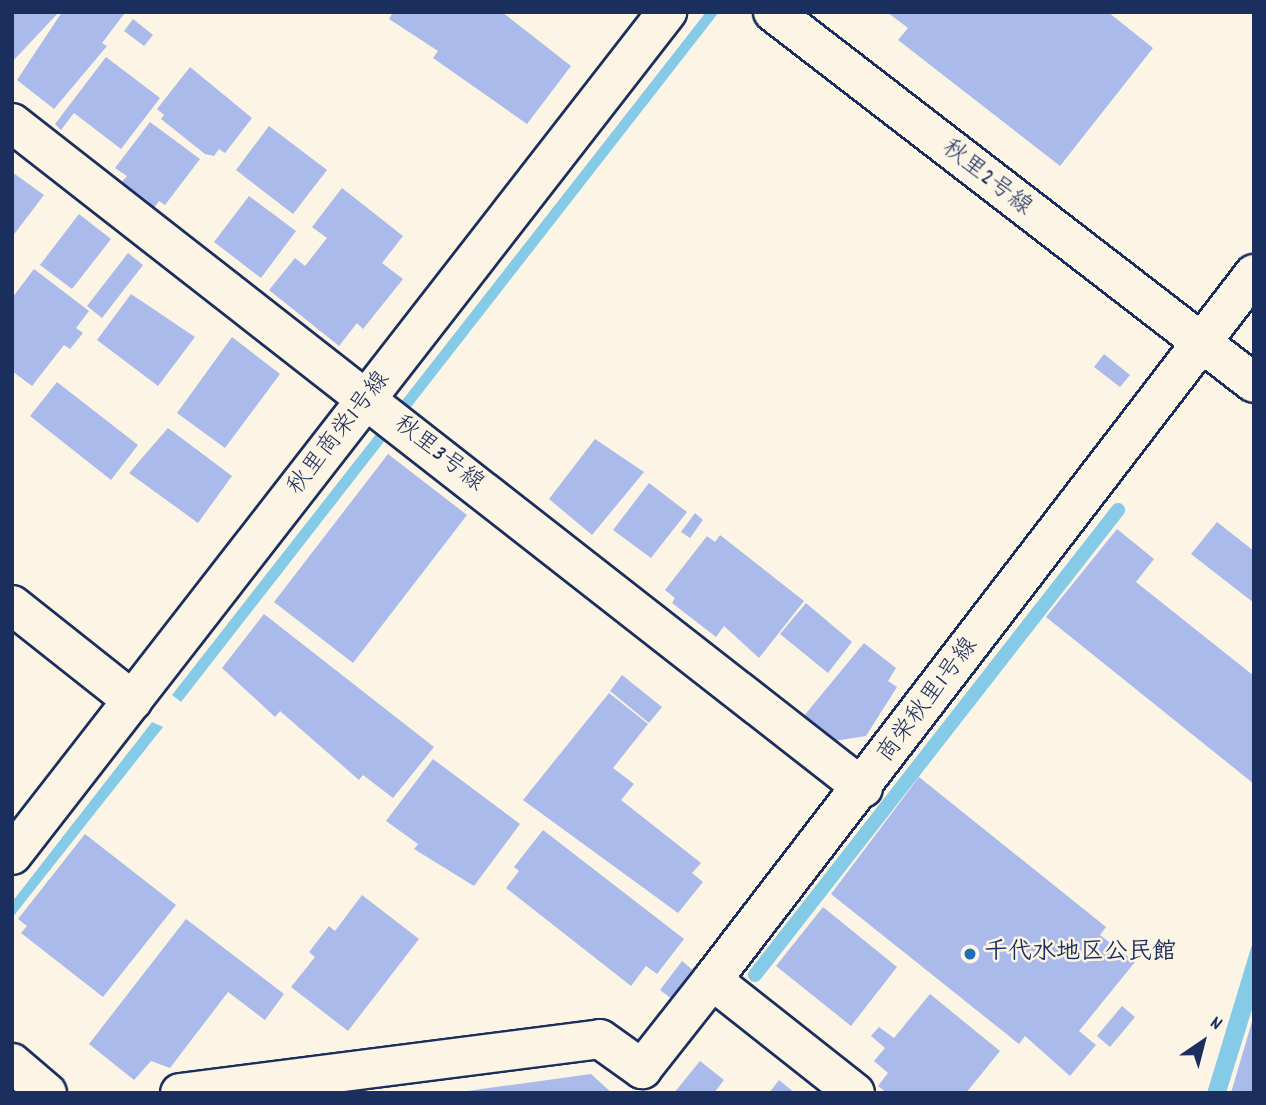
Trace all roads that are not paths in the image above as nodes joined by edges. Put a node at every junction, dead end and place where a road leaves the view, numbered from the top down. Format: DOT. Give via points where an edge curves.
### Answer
graph roads {
  1 [pos="667,12"];
  2 [pos="773,12"];
  3 [pos="12,123"];
  4 [pos="1254,275"];
  5 [pos="1199,346"];
  6 [pos="1254,383"];
  7 [pos="367,399"];
  8 [pos="12,605"];
  9 [pos="133,701"];
  10 [pos="863,789"];
  11 [pos="12,855"];
  12 [pos="712,980"];
  13 [pos="12,1063"];
  14 [pos="47,1093"];
  15 [pos="180,1093"];
  16 [pos="855,1093"];
  1 -- 7 [label="street, 秋里商栄1号線"];
  2 -- 5 [label="street, 秋里2号線"];
  3 -- 7 [label="street, 秋里3号線"];
  4 -- 5 [label="street, 商栄秋里1号線"];
  5 -- 6 [label="street, 秋里2号線"];
  5 -- 10 [label="street, 商栄秋里1号線"];
  7 -- 9 [label="street, 秋里商栄1号線"];
  7 -- 10 [label="street, 秋里3号線"];
  8 -- 9 [label="street"];
  9 -- 11 [label="street, 秋里商栄1号線"];
  10 -- 12 [label="street, 商栄秋里1号線"];
  12 -- 15 [label="street, 商栄秋里1号線" via="642,1069 600,1039"];
  12 -- 16 [label="street"];
  13 -- 14 [label="street"];
}
